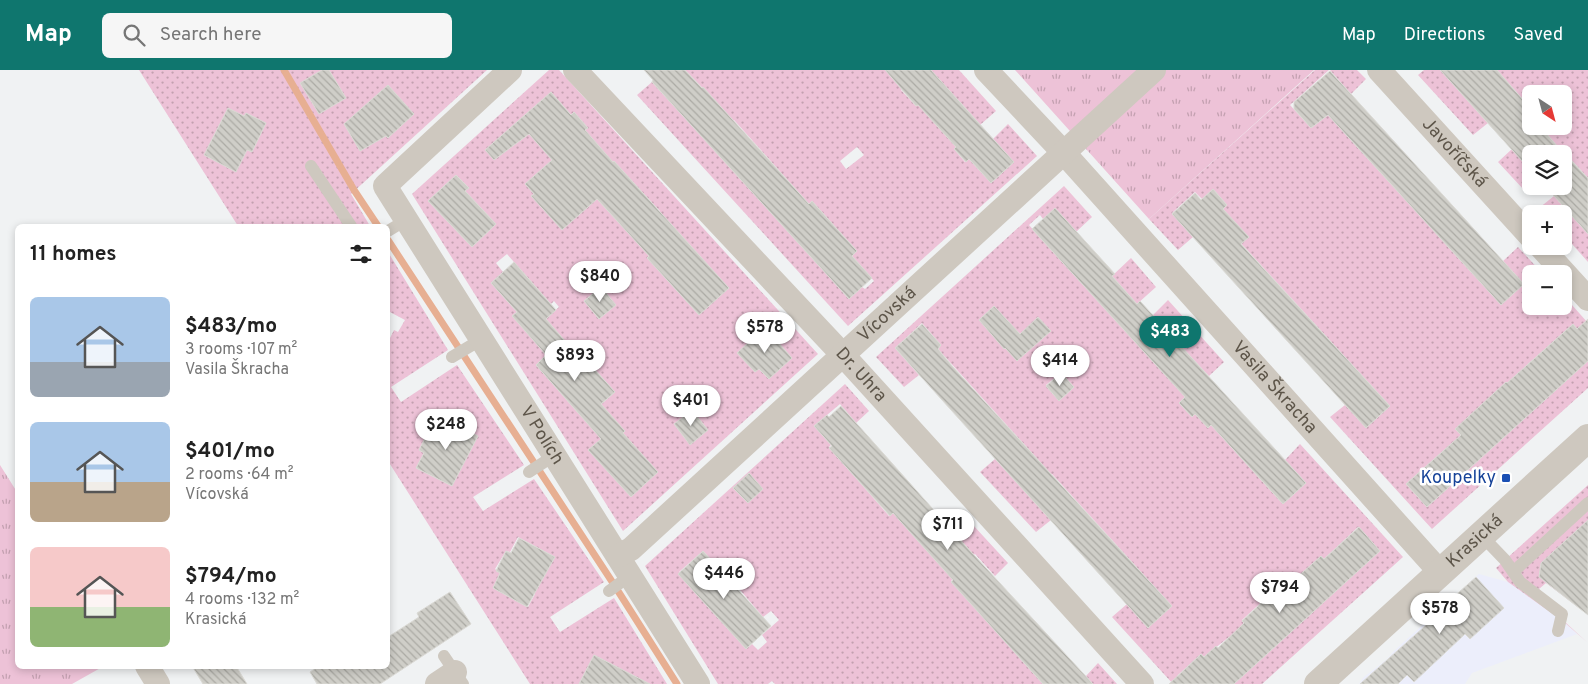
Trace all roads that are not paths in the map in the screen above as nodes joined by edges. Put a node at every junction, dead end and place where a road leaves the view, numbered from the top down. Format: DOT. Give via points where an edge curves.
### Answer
graph roads {
  1 [pos="510,70"];
  2 [pos="575,70"];
  3 [pos="986,70"];
  4 [pos="1154,70"];
  5 [pos="1379,70"];
  6 [pos="1064,154"];
  7 [pos="311,166"];
  8 [pos="350,224"];
  9 [pos="397,225"];
  10 [pos="1522,227"];
  11 [pos="1548,255"];
  12 [pos="1588,299"];
  13 [pos="476,342"];
  14 [pos="842,354"];
  15 [pos="452,357"];
  16 [pos="1588,438"];
  17 [pos="550,458"];
  18 [pos="529,472"];
  19 [pos="1588,503"];
  20 [pos="1481,535"];
  21 [pos="624,571"];
  22 [pos="1440,572"];
  23 [pos="1513,572"];
  24 [pos="609,591"];
  25 [pos="1558,631"];
  26 [pos="149,669"];
  27 [pos="158,684"];
  28 [pos="698,684"];
  29 [pos="1142,684"];
  30 [pos="1318,684"];
  1 -- 9 [label="street, V Polích" via="385,186"];
  2 -- 14 [label="street, Dr. Uhra"];
  3 -- 6 [label="street, Vasila Škracha"];
  4 -- 6 [label="street, Vícovská"];
  5 -- 10 [label="street, Javoříčská"];
  6 -- 14 [label="street, Vícovská"];
  6 -- 22 [label="street, Vasila Škracha"];
  7 -- 8 [label="lane"];
  9 -- 13 [label="street, V Polích"];
  11 -- 12 [label="street"];
  13 -- 15 [label="lane"];
  13 -- 17 [label="street, V Polích"];
  14 -- 21 [label="street, Vícovská" via="631,549"];
  14 -- 29 [label="street, Dr. Uhra"];
  16 -- 20 [label="street, Krasická"];
  17 -- 18 [label="lane"];
  17 -- 21 [label="street, V Polích"];
  19 -- 23 [label="lane"];
  20 -- 22 [label="street, Krasická"];
  20 -- 23 [label="lane"];
  21 -- 24 [label="lane"];
  21 -- 28 [label="street, V Polích"];
  22 -- 30 [label="street, Krasická"];
  23 -- 25 [label="lane" via="1520,582 1562,614"];
  26 -- 27 [label="street"];
}
